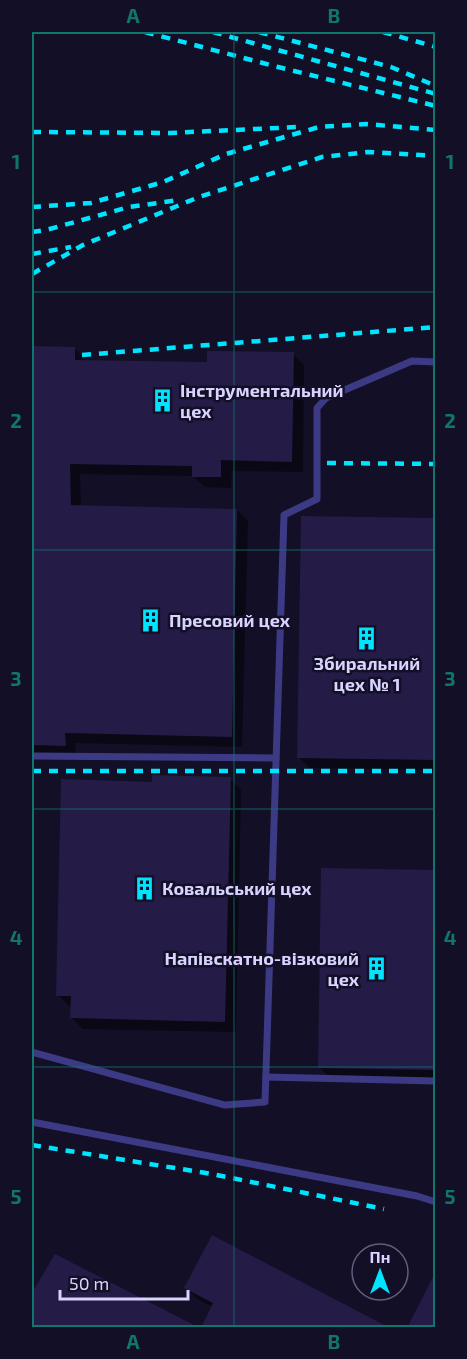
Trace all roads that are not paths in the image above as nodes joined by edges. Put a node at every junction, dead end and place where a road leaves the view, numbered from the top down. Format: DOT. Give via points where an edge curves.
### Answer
graph roads {
  1 [pos="435,362"];
  2 [pos="32,756"];
  3 [pos="276,758"];
  4 [pos="32,1052"];
  5 [pos="266,1077"];
  6 [pos="435,1082"];
  7 [pos="32,1122"];
  8 [pos="435,1202"];
  1 -- 3 [label="lane" via="412,360 326,398 317,408 317,499 284,515"];
  2 -- 3 [label="lane"];
  3 -- 5 [label="lane"];
  4 -- 5 [label="lane" via="225,1105 265,1102"];
  5 -- 6 [label="lane"];
  7 -- 8 [label="lane"];
}
